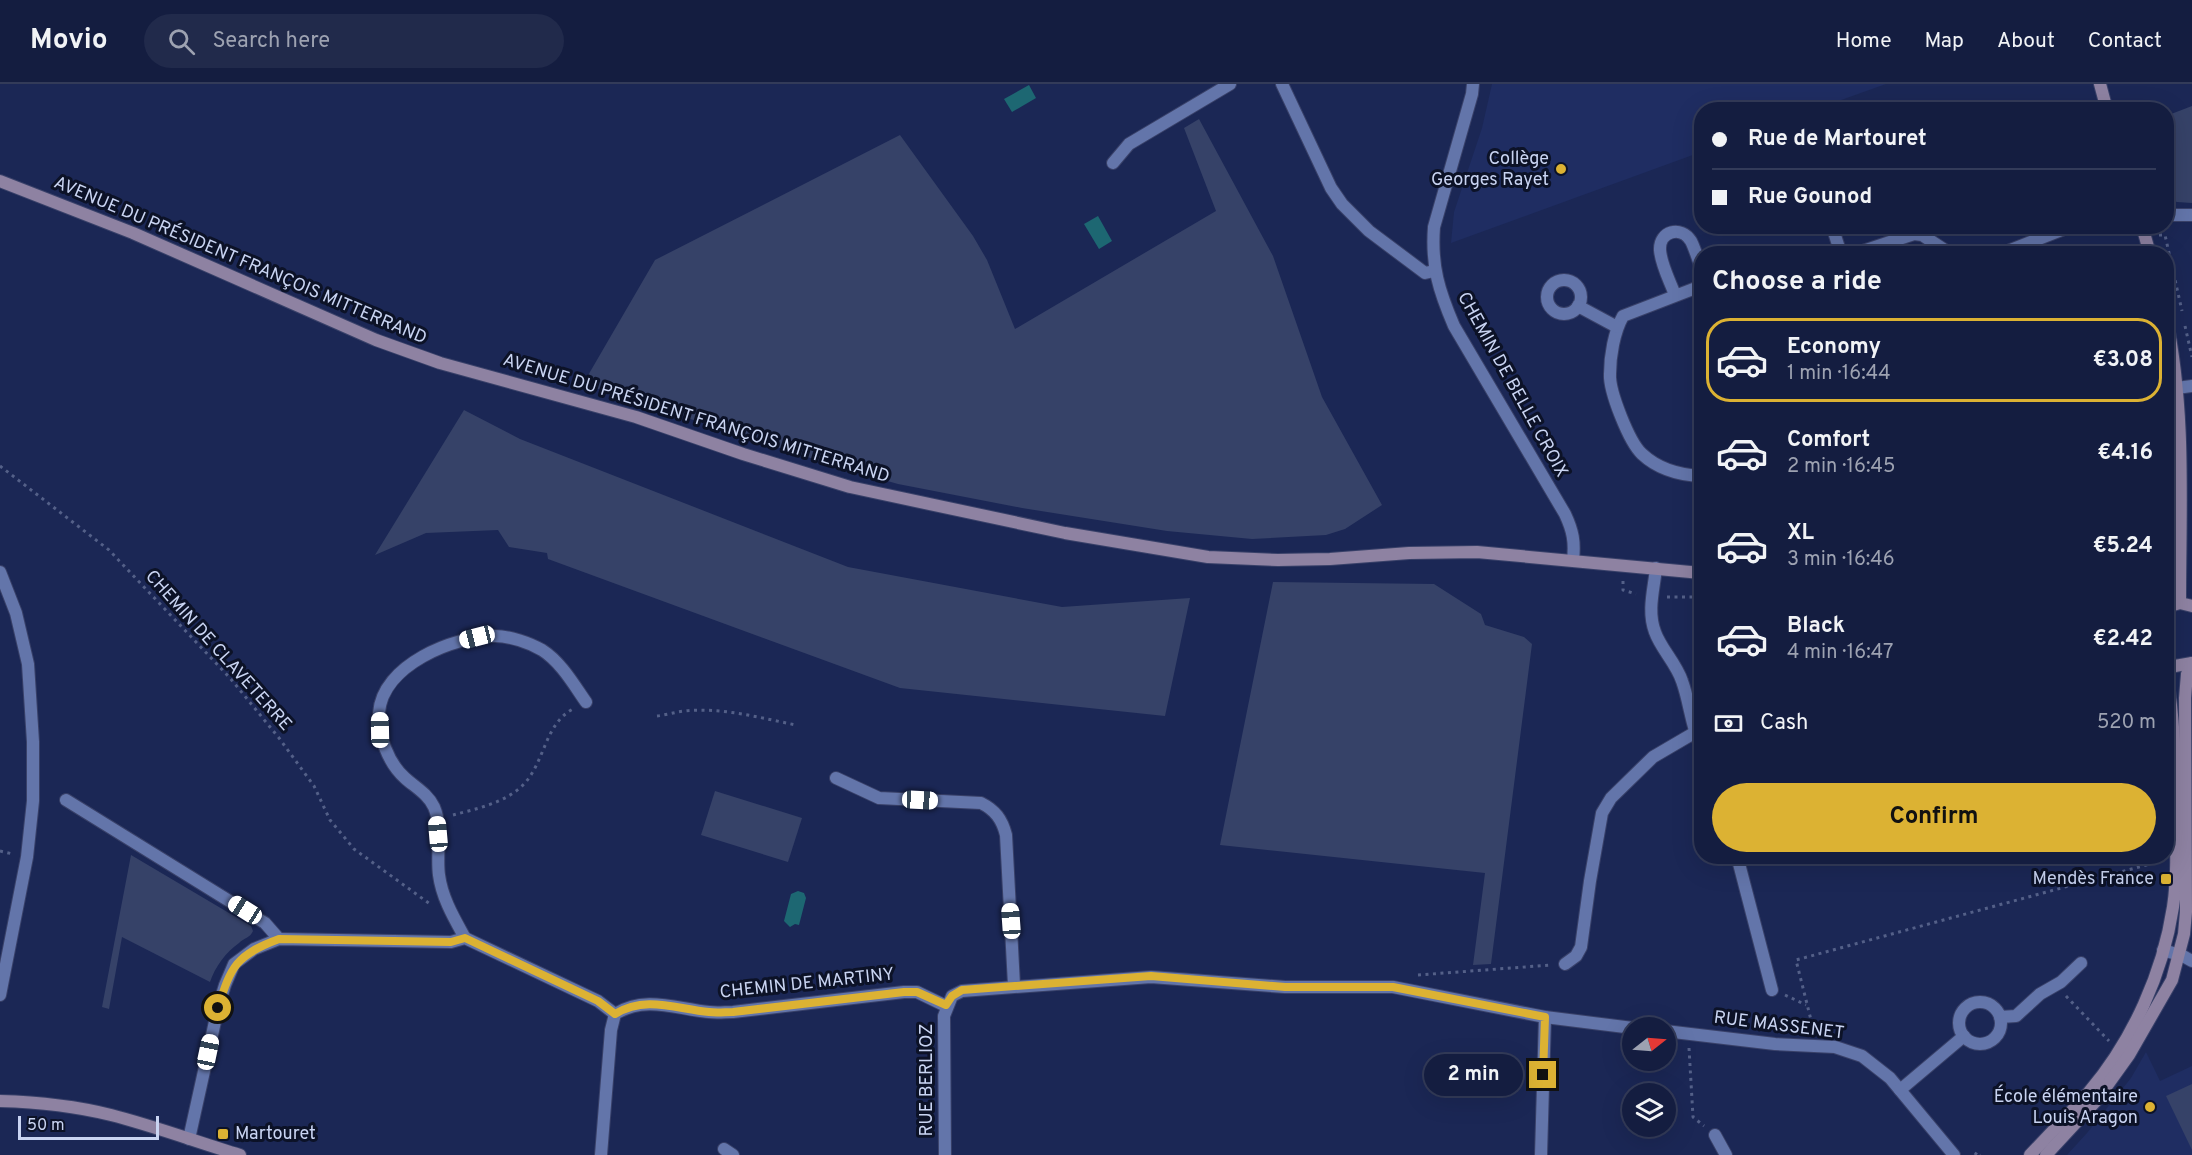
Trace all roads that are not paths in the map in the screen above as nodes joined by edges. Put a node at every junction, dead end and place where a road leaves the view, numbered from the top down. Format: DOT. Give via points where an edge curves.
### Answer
graph roads {
  1 [pos="1230,84"];
  2 [pos="1282,84"];
  3 [pos="1473,84"];
  4 [pos="2100,84"];
  5 [pos="2105,102"];
  6 [pos="1113,163"];
  7 [pos="0,181"];
  8 [pos="2174,215"];
  9 [pos="2192,215"];
  10 [pos="1914,234"];
  11 [pos="1914,234"];
  12 [pos="1930,234"];
  13 [pos="2051,234"];
  14 [pos="1928,238"];
  15 [pos="1878,246"];
  16 [pos="1940,246"];
  17 [pos="2021,246"];
  18 [pos="1694,248"];
  19 [pos="1434,271"];
  20 [pos="1694,288"];
  21 [pos="1675,295"];
  22 [pos="1578,306"];
  23 [pos="1617,327"];
  24 [pos="2174,358"];
  25 [pos="2192,386"];
  26 [pos="2177,388"];
  27 [pos="2174,446"];
  28 [pos="2180,446"];
  29 [pos="1694,476"];
  30 [pos="1573,560"];
  31 [pos="1656,568"];
  32 [pos="0,572"];
  33 [pos="1694,572"];
  34 [pos="2186,605"];
  35 [pos="2192,663"];
  36 [pos="2174,666"];
  37 [pos="586,702"];
  38 [pos="1694,733"];
  39 [pos="2174,762"];
  40 [pos="836,778"];
  41 [pos="66,800"];
  42 [pos="1739,864"];
  43 [pos="465,938"];
  44 [pos="279,939"];
  45 [pos="2163,950"];
  46 [pos="2179,955"];
  47 [pos="2192,961"];
  48 [pos="2081,963"];
  49 [pos="1565,964"];
  50 [pos="1014,985"];
  51 [pos="1772,990"];
  52 [pos="0,995"];
  53 [pos="946,1005"];
  54 [pos="615,1014"];
  55 [pos="1545,1017"];
  56 [pos="2000,1017"];
  57 [pos="1622,1027"];
  58 [pos="1676,1032"];
  59 [pos="1964,1036"];
  60 [pos="1900,1089"];
  61 [pos="0,1101"];
  62 [pos="1715,1135"];
  63 [pos="189,1139"];
  64 [pos="240,1155"];
  65 [pos="601,1155"];
  66 [pos="945,1155"];
  67 [pos="1541,1155"];
  68 [pos="1726,1155"];
  69 [pos="1954,1155"];
  70 [pos="2030,1155"];
  71 [pos="2046,1155"];
  1 -- 6 [label="street" via="1129,144"];
  2 -- 19 [label="street" via="1331,189 1342,204 1397,253 1425,273"];
  3 -- 19 [label="street, CHEMIN DE BELLE CROIX" via="1434,227"];
  4 -- 5 [label="street"];
  7 -- 30 [label="street, AVENUE DU PRÉSIDENT FRANÇOIS MITTERRAND" via="133,233 376,340 440,363 636,417 850,487 1054,530 1208,557 1278,560 1477,552"];
  8 -- 9 [label="street"];
  10 -- 15 [label="street"];
  11 -- 14 [label="street"];
  12 -- 14 [label="street"];
  13 -- 17 [label="street"];
  14 -- 16 [label="street"];
  18 -- 21 [label="street" via="1691,240 1676,231 1662,239 1659,248"];
  19 -- 30 [label="street, CHEMIN DE BELLE CROIX" via="1454,326 1565,514 1575,542"];
  20 -- 21 [label="street"];
  21 -- 23 [label="street" via="1630,312"];
  22 -- 23 [label="street"];
  23 -- 29 [label="street" via="1610,382 1628,436 1642,455 1684,475"];
  24 -- 26 [label="street"];
  25 -- 26 [label="street"];
  26 -- 28 [label="street"];
  27 -- 28 [label="street"];
  28 -- 34 [label="street"];
  30 -- 31 [label="street, AVENUE DU PRÉSIDENT FRANÇOIS MITTERRAND"];
  31 -- 33 [label="street, AVENUE DU PRÉSIDENT FRANÇOIS MITTERRAND"];
  31 -- 38 [label="street" via="1651,608 1655,632 1681,677"];
  32 -- 52 [label="street" via="16,613 28,664 33,801 27,857"];
  35 -- 36 [label="street"];
  35 -- 46 [label="street" via="2185,698 2186,912"];
  37 -- 43 [label="street" via="561,667 543,651 498,636 477,637 439,649 414,662 384,693 379,711 386,749 404,777 434,808 439,874 445,898"];
  38 -- 49 [label="street" via="1653,758 1611,798 1602,813 1581,947"];
  39 -- 45 [label="street" via="2173,907"];
  40 -- 50 [label="street" via="879,798 981,803 992,808 1006,835"];
  41 -- 44 [label="street" via="265,923"];
  42 -- 51 [label="street"];
  43 -- 44 [label="street" via="451,942"];
  43 -- 54 [label="street" via="598,1001"];
  44 -- 63 [label="street" via="254,949 234,964 225,984"];
  45 -- 46 [label="street"];
  45 -- 70 [label="street" via="2145,1003 2120,1049 2090,1091"];
  46 -- 47 [label="street"];
  46 -- 71 [label="street" via="2172,980 2129,1055 2096,1101"];
  48 -- 56 [label="street" via="2016,1016"];
  50 -- 53 [label="street" via="962,990"];
  50 -- 55 [label="street" via="1151,976 1285,987 1393,987"];
  53 -- 54 [label="street, CHEMIN DE MARTINY" via="917,992 904,992 711,1013 644,1004 627,1006"];
  53 -- 66 [label="street, RUE BERLIOZ"];
  54 -- 65 [label="street"];
  55 -- 57 [label="street"];
  55 -- 67 [label="street"];
  56 -- 59 [label="street" via="2000,1030 1992,1041 1972,1043"];
  56 -- 59 [label="street" via="1986,1003 1966,1007 1959,1020"];
  58 -- 60 [label="street, RUE MASSENET" via="1835,1047 1862,1056"];
  59 -- 60 [label="street"];
  60 -- 69 [label="street, RUE MASSENET"];
  61 -- 63 [label="street" via="84,1109"];
  62 -- 68 [label="street"];
  63 -- 64 [label="street"];
}
